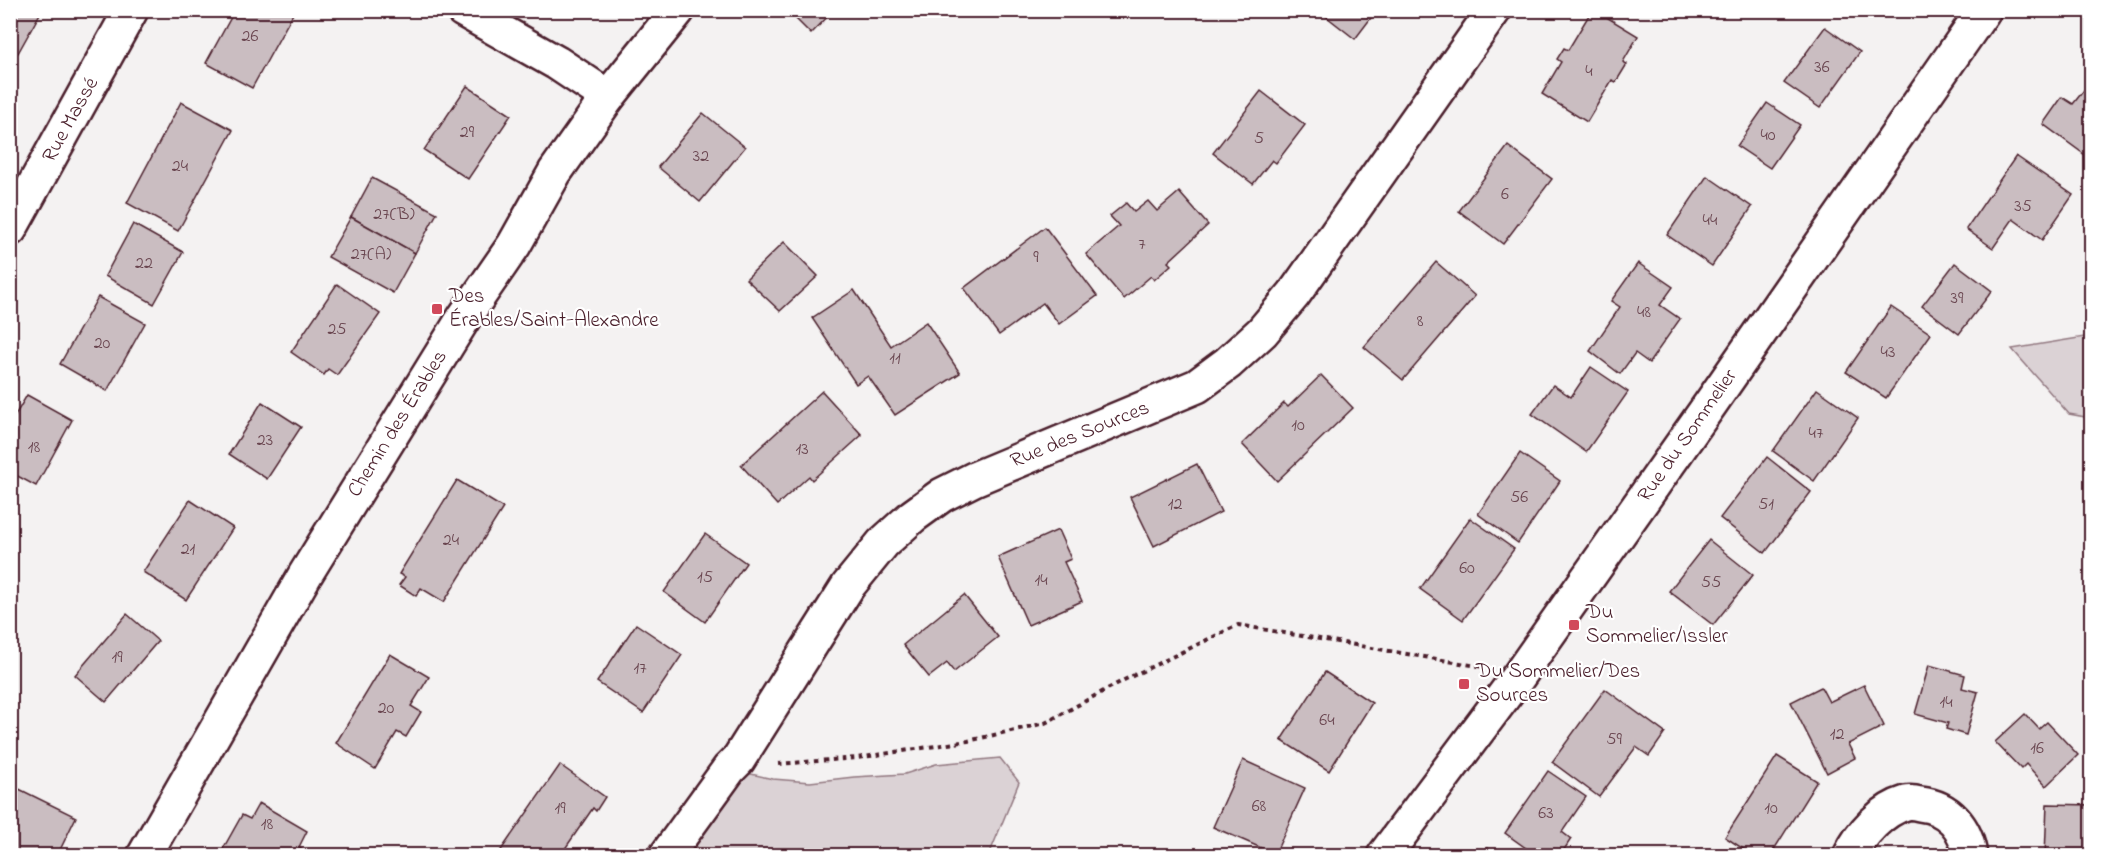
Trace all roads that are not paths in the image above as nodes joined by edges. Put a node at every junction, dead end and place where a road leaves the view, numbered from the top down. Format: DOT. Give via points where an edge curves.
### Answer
graph roads {
  1 [pos="131,10"];
  2 [pos="463,10"];
  3 [pos="678,10"];
  4 [pos="1494,10"];
  5 [pos="1984,10"];
  6 [pos="608,97"];
  7 [pos="10,229"];
  8 [pos="144,855"];
  9 [pos="666,855"];
  10 [pos="1384,855"];
  11 [pos="1850,855"];
  12 [pos="1970,855"];
  1 -- 7 [label="street, Rue Massé"];
  2 -- 6 [label="street"];
  3 -- 6 [label="street, Chemin des Érables"];
  4 -- 9 [label="street, Rue des Sources" via="1294,294 1262,332 1228,363 1197,386 942,495 883,543 848,586 738,760"];
  5 -- 10 [label="street, Rue du Sommelier" via="1518,677"];
  6 -- 8 [label="street, Chemin des Érables" via="555,172 514,245 465,316 305,575"];
  11 -- 12 [label="street" via="1882,814 1908,803 1932,805 1952,816 1965,834"];
}
